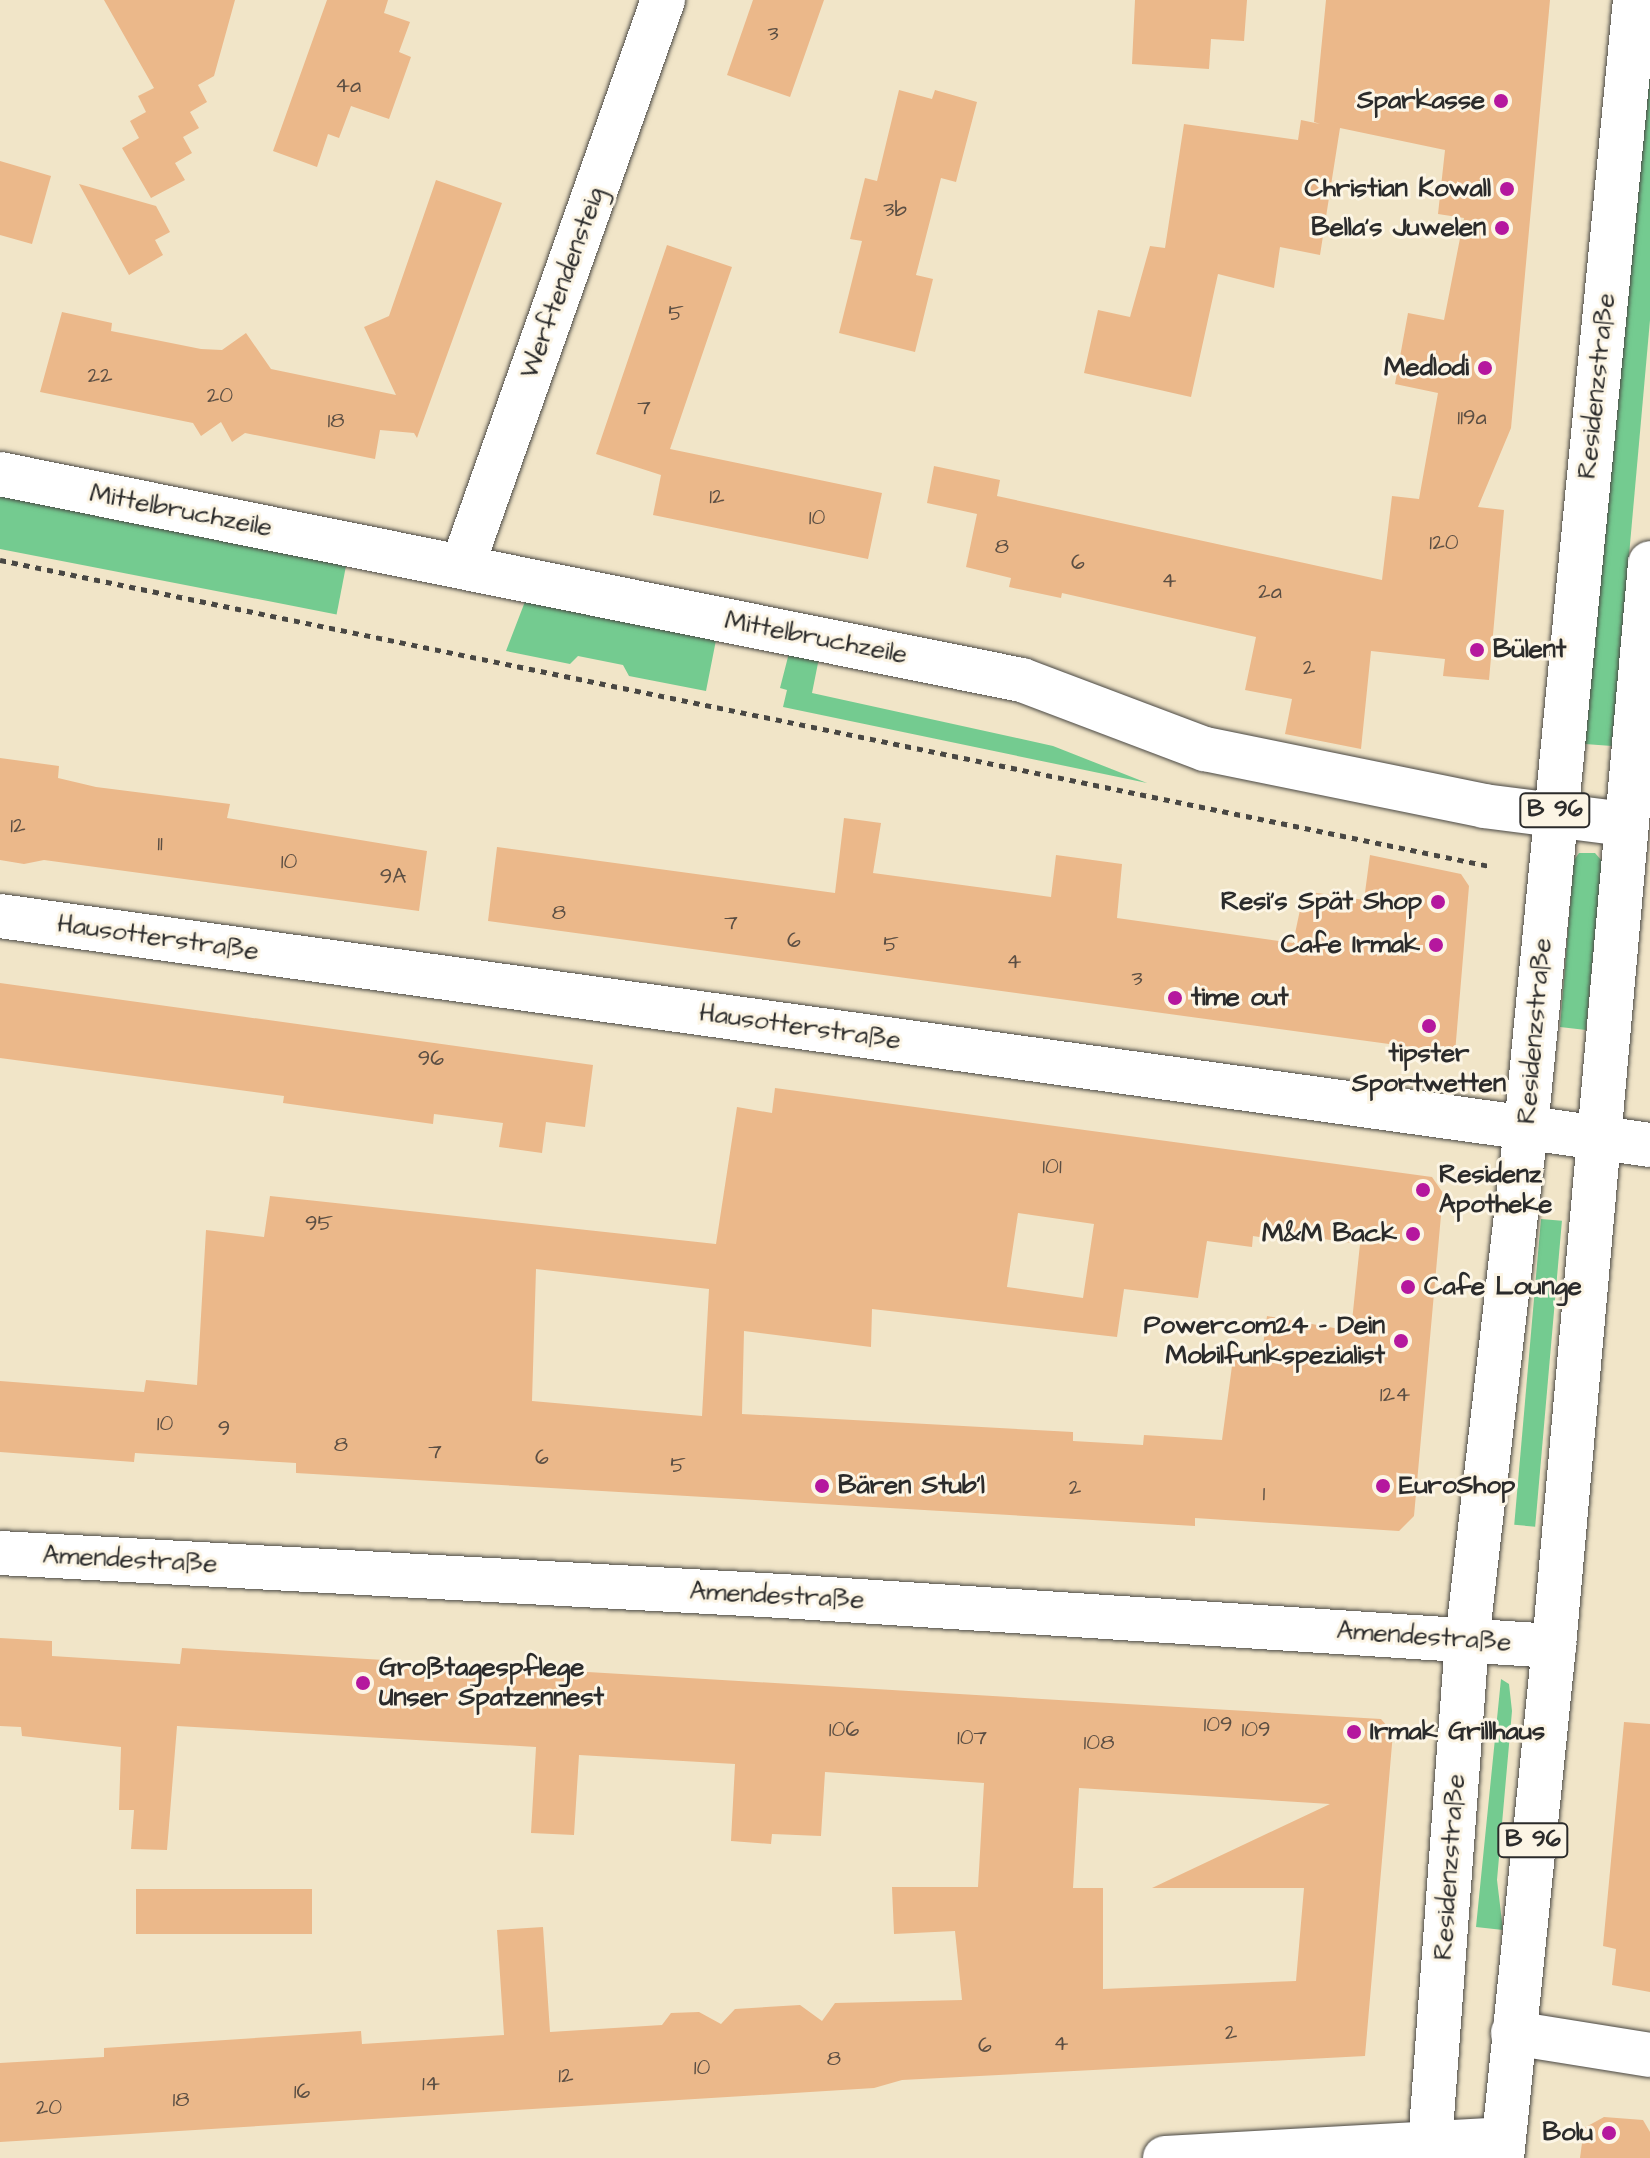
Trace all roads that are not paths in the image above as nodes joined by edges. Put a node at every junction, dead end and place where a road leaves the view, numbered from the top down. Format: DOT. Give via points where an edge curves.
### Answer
graph roads {
  1 [pos="663,0"];
  2 [pos="1635,0"];
  3 [pos="0,474"];
  4 [pos="1650,563"];
  5 [pos="462,567"];
  6 [pos="1555,816"];
  7 [pos="1625,824"];
  8 [pos="0,916"];
  9 [pos="1526,1128"];
  10 [pos="1600,1138"];
  11 [pos="1650,1145"];
  12 [pos="0,1553"];
  13 [pos="1467,1641"];
  14 [pos="1554,1646"];
  15 [pos="1513,2033"];
  16 [pos="1650,2055"];
  17 [pos="1503,2148"];
  18 [pos="1430,2150"];
  19 [pos="1165,2158"];
  1 -- 5 [label="street, Werftendensteig"];
  2 -- 6 [label="street, Residenzstraße / B 96"];
  3 -- 5 [label="street, Mittelbruchzeile"];
  4 -- 7 [label="street, B 96"];
  5 -- 6 [label="street, Mittelbruchzeile" via="1022,680 1205,749"];
  6 -- 7 [label="street, Mittelbruchzeile"];
  6 -- 9 [label="street, Residenzstraße / B 96"];
  7 -- 10 [label="street, B 96"];
  8 -- 9 [label="street, Hausotterstraße"];
  9 -- 10 [label="street, Hausotterstraße"];
  9 -- 13 [label="street, Residenzstraße / B 96"];
  10 -- 11 [label="street, Hausotterstraße"];
  10 -- 14 [label="street, B 96"];
  12 -- 13 [label="street, Amendestraße"];
  13 -- 14 [label="street, Amendestraße"];
  13 -- 18 [label="street, Residenzstraße / B 96"];
  14 -- 15 [label="street, B 96"];
  15 -- 16 [label="street"];
  15 -- 17 [label="street, B 96"];
  17 -- 18 [label="street"];
  18 -- 19 [label="street"];
}
